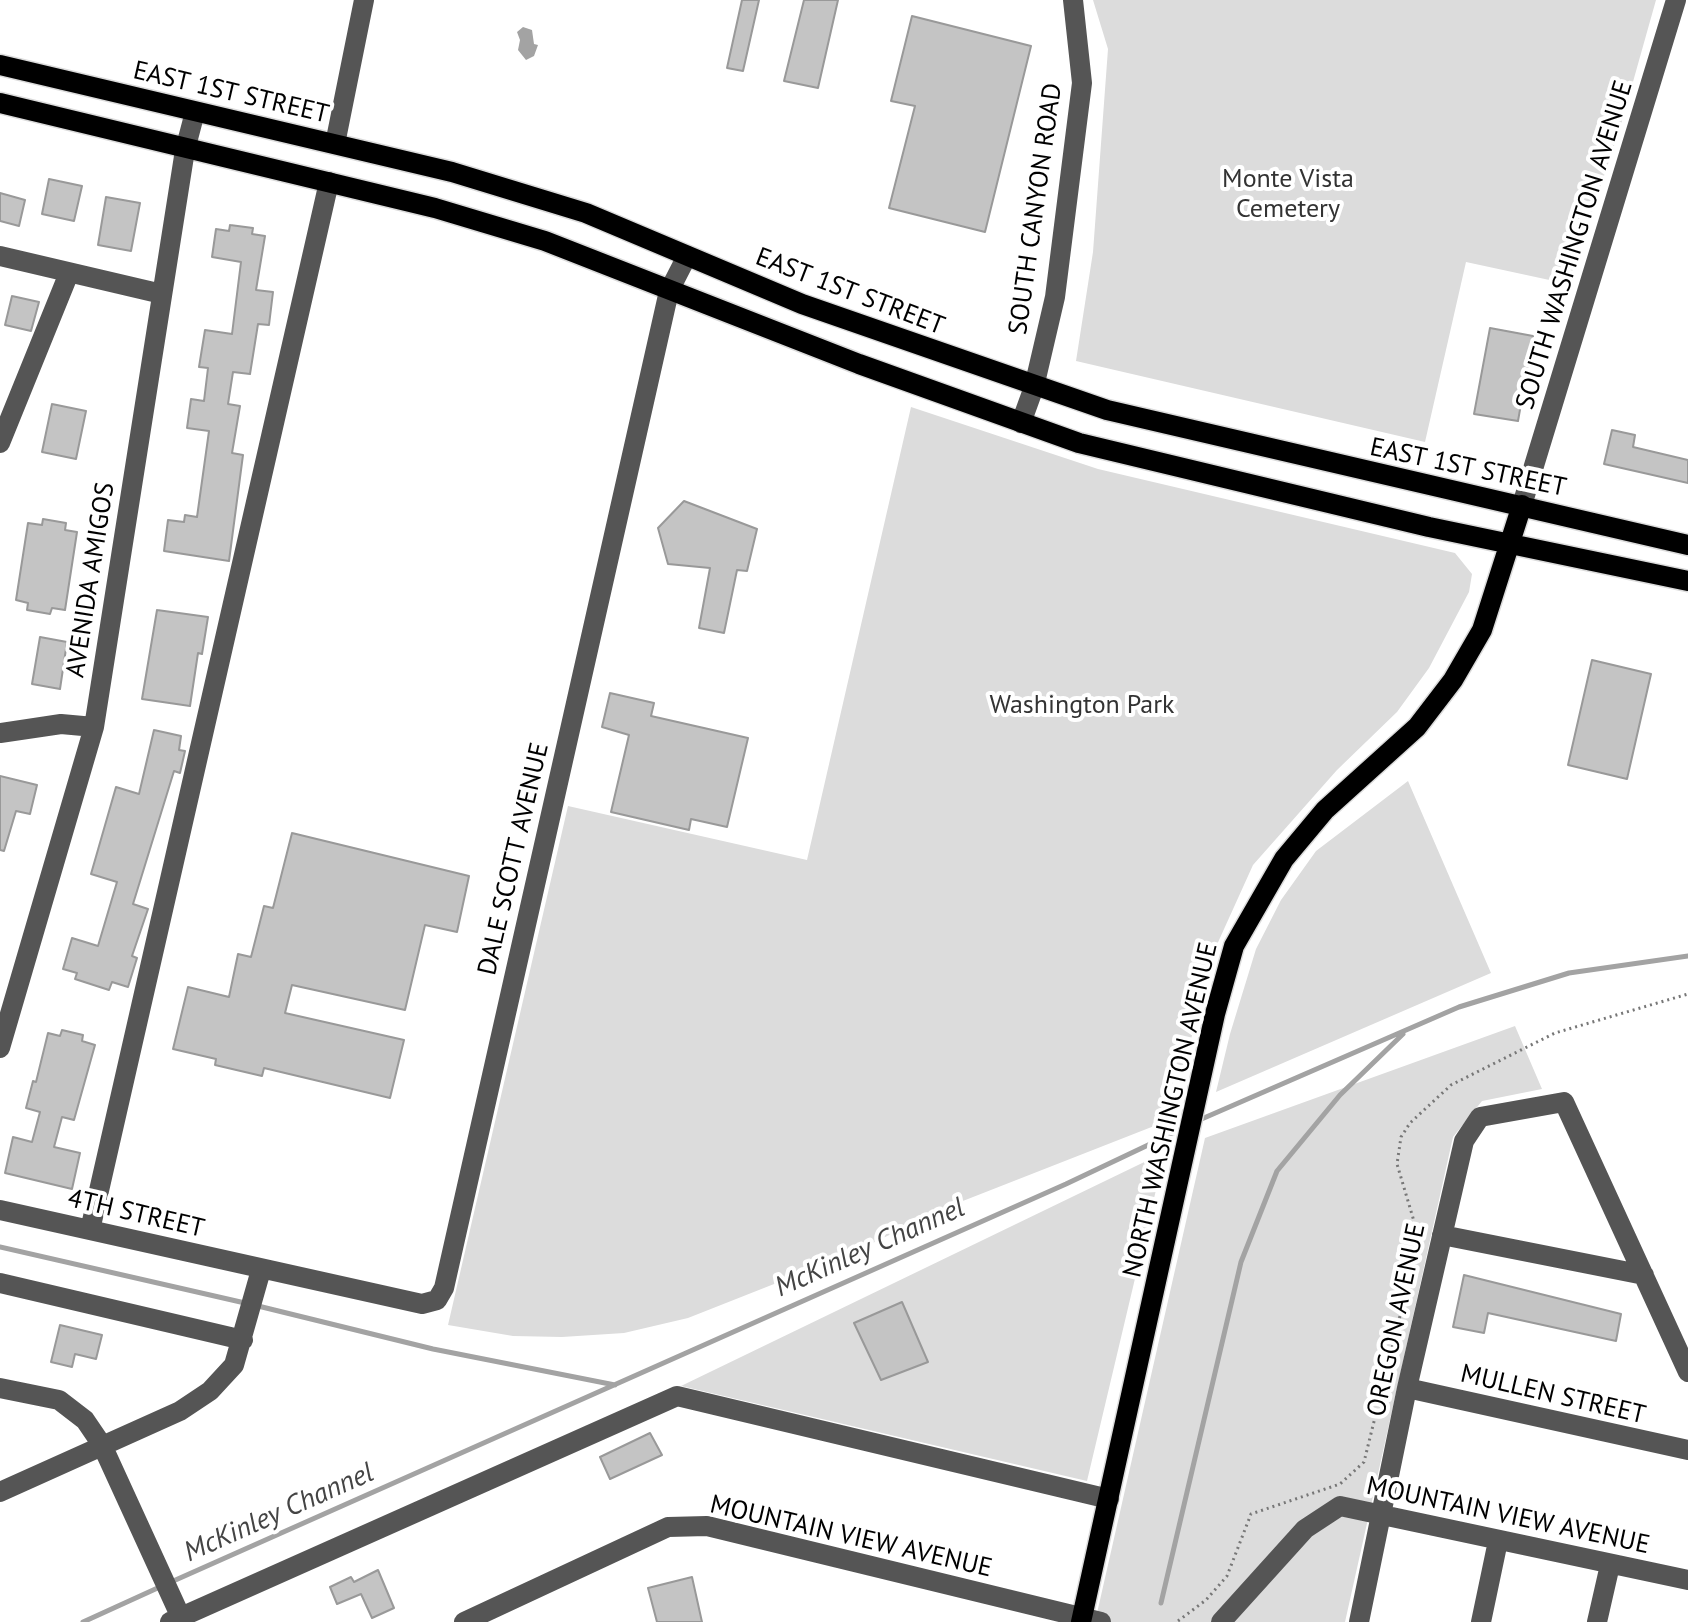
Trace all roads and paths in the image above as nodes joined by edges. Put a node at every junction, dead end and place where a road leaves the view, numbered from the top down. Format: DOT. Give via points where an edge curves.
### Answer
graph roads {
  1 [pos="364,0"];
  2 [pos="1073,0"];
  3 [pos="1676,0"];
  4 [pos="0,65"];
  5 [pos="0,103"];
  6 [pos="195,112"];
  7 [pos="335,144"];
  8 [pos="185,150"];
  9 [pos="329,182"];
  10 [pos="0,256"];
  11 [pos="687,256"];
  12 [pos="69,273"];
  13 [pos="669,291"];
  14 [pos="162,294"];
  15 [pos="1034,387"];
  16 [pos="1021,423"];
  17 [pos="0,443"];
  18 [pos="1522,505"];
  19 [pos="1512,543"];
  20 [pos="1688,545"];
  21 [pos="1688,581"];
  22 [pos="94,727"];
  23 [pos="0,733"];
  24 [pos="1688,994"];
  25 [pos="0,1048"];
  26 [pos="0,1210"];
  27 [pos="90,1230"];
  28 [pos="1442,1235"];
  29 [pos="261,1270"];
  30 [pos="1644,1275"];
  31 [pos="0,1283"];
  32 [pos="244,1337"];
  33 [pos="1688,1372"];
  34 [pos="0,1388"];
  35 [pos="1407,1388"];
  36 [pos="102,1445"];
  37 [pos="1688,1450"];
  38 [pos="0,1492"];
  39 [pos="1109,1499"];
  40 [pos="1382,1515"];
  41 [pos="1498,1541"];
  42 [pos="1610,1565"];
  43 [pos="1688,1580"];
  44 [pos="178,1620"];
  45 [pos="1088,1621"];
  46 [pos="1178,1621"];
  47 [pos="464,1622"];
  48 [pos="1221,1622"];
  49 [pos="1359,1622"];
  50 [pos="1481,1622"];
  51 [pos="1597,1622"];
  1 -- 7 [label="street"];
  2 -- 15 [label="street, SOUTH CANYON ROAD" via="1082,83 1055,297"];
  3 -- 18 [label="street, SOUTH WASHINGTON AVENUE"];
  4 -- 6 [label="main road, EAST 1ST STREET"];
  5 -- 8 [label="main road"];
  6 -- 7 [label="main road, EAST 1ST STREET"];
  6 -- 8 [label="street, AVENIDA AMIGOS"];
  7 -- 11 [label="main road, EAST 1ST STREET" via="572,209"];
  8 -- 9 [label="main road"];
  8 -- 14 [label="street, AVENIDA AMIGOS"];
  9 -- 13 [label="main road" via="545,241"];
  9 -- 27 [label="street"];
  10 -- 12 [label="street"];
  11 -- 13 [label="street, DALE SCOTT AVENUE"];
  11 -- 15 [label="main road, EAST 1ST STREET" via="802,304"];
  12 -- 14 [label="street"];
  12 -- 17 [label="street"];
  13 -- 16 [label="main road"];
  13 -- 29 [label="street, DALE SCOTT AVENUE" via="444,1288 437,1300 422,1304"];
  14 -- 22 [label="street, AVENIDA AMIGOS"];
  15 -- 16 [label="street, SOUTH CANYON ROAD"];
  15 -- 18 [label="main road, EAST 1ST STREET" via="1171,428"];
  16 -- 19 [label="main road" via="1174,468"];
  18 -- 19 [label="main road, NORTH WASHINGTON AVENUE"];
  18 -- 20 [label="main road, EAST 1ST STREET"];
  19 -- 21 [label="main road"];
  19 -- 39 [label="main road, NORTH WASHINGTON AVENUE" via="1482,630 1453,680 1417,727 1325,810 1284,859 1234,946"];
  22 -- 23 [label="street" via="61,724"];
  22 -- 25 [label="street, AVENIDA AMIGOS"];
  24 -- 46 [label="path" via="1555,1033 1451,1085 1410,1123 1401,1137 1397,1164 1416,1228 1416,1251 1364,1462 1340,1484 1251,1514 1227,1576"];
  26 -- 27 [label="street, 4TH STREET"];
  27 -- 29 [label="street, 4TH STREET"];
  28 -- 30 [label="street"];
  28 -- 30 [label="street, OREGON AVENUE" via="1464,1141 1480,1117 1564,1102"];
  28 -- 35 [label="street, OREGON AVENUE"];
  29 -- 32 [label="street"];
  30 -- 33 [label="street"];
  31 -- 32 [label="street"];
  32 -- 36 [label="street" via="234,1365 210,1391 180,1411"];
  34 -- 36 [label="street" via="59,1400 85,1420"];
  35 -- 37 [label="street, MULLEN STREET"];
  35 -- 40 [label="street, OREGON AVENUE"];
  36 -- 38 [label="street"];
  36 -- 44 [label="street"];
  39 -- 44 [label="street" via="677,1396"];
  39 -- 45 [label="main road, NORTH WASHINGTON AVENUE"];
  40 -- 41 [label="street, MOUNTAIN VIEW AVENUE"];
  40 -- 48 [label="street, MOUNTAIN VIEW AVENUE" via="1340,1506 1305,1529"];
  40 -- 49 [label="street, OREGON AVENUE"];
  41 -- 42 [label="street, MOUNTAIN VIEW AVENUE"];
  41 -- 50 [label="street"];
  42 -- 43 [label="street, MOUNTAIN VIEW AVENUE"];
  42 -- 51 [label="street"];
  45 -- 47 [label="street, MOUNTAIN VIEW AVENUE" via="707,1526 668,1527"];
}
